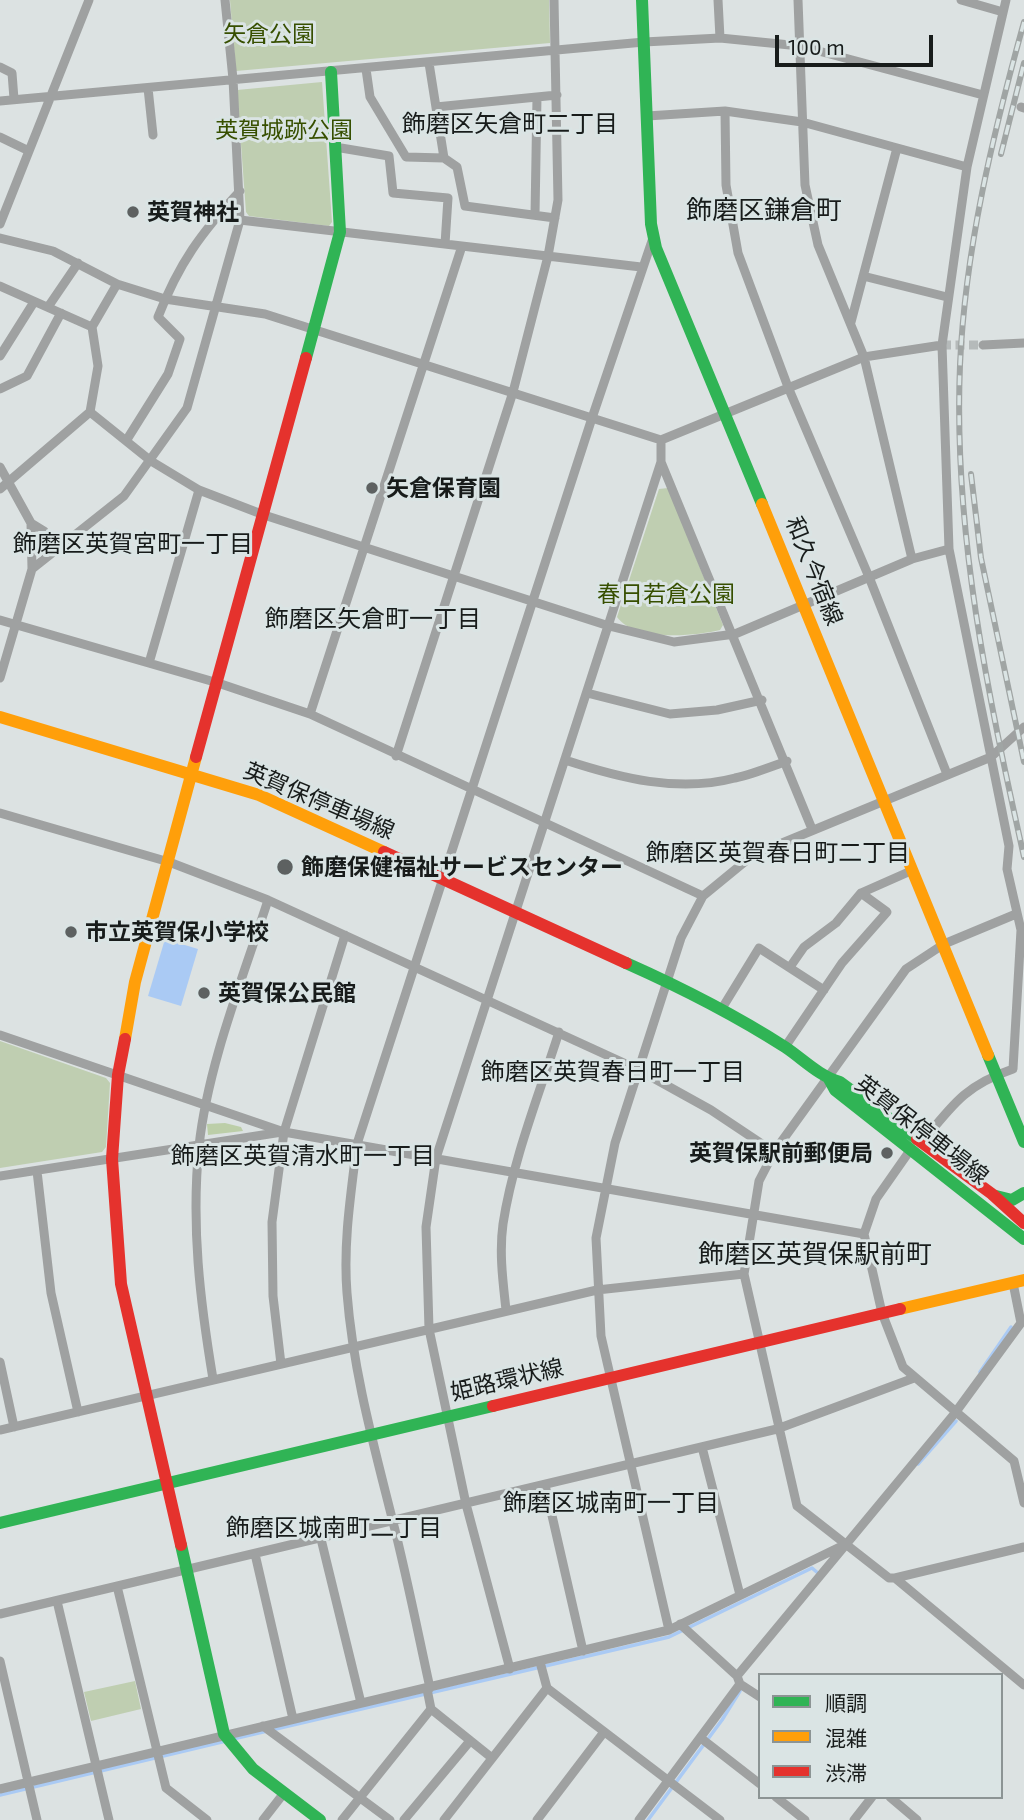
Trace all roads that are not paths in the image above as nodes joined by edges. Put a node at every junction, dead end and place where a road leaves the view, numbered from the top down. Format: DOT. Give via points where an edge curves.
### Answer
graph roads {
  1 [pos="89,0"];
  2 [pos="225,0"];
  3 [pos="554,0"];
  4 [pos="642,0"];
  5 [pos="718,0"];
  6 [pos="798,0"];
  7 [pos="961,0"];
  8 [pos="1006,0"];
  9 [pos="1003,12"];
  10 [pos="720,38"];
  11 [pos="644,42"];
  12 [pos="800,46"];
  13 [pos="556,51"];
  14 [pos="429,63"];
  15 [pos="0,67"];
  16 [pos="366,69"];
  17 [pos="331,72"];
  18 [pos="233,79"];
  19 [pos="148,88"];
  20 [pos="557,95"];
  21 [pos="983,95"];
  22 [pos="50,96"];
  23 [pos="537,97"];
  24 [pos="14,99"];
  25 [pos="0,101"];
  26 [pos="436,107"];
  27 [pos="725,111"];
  28 [pos="647,116"];
  29 [pos="802,121"];
  30 [pos="153,135"];
  31 [pos="0,137"];
  32 [pos="335,147"];
  33 [pos="897,148"];
  34 [pos="29,151"];
  35 [pos="444,158"];
  36 [pos="967,167"];
  37 [pos="240,191"];
  38 [pos="534,215"];
  39 [pos="555,218"];
  40 [pos="240,220"];
  41 [pos="0,224"];
  42 [pos="340,232"];
  43 [pos="0,238"];
  44 [pos="653,238"];
  45 [pos="445,244"];
  46 [pos="462,246"];
  47 [pos="548,256"];
  48 [pos="78,264"];
  49 [pos="641,267"];
  50 [pos="863,276"];
  51 [pos="117,284"];
  52 [pos="0,286"];
  53 [pos="947,297"];
  54 [pos="165,299"];
  55 [pos="34,302"];
  56 [pos="218,305"];
  57 [pos="48,307"];
  58 [pos="61,313"];
  59 [pos="850,323"];
  60 [pos="92,327"];
  61 [pos="314,328"];
  62 [pos="1024,343"];
  63 [pos="942,345"];
  64 [pos="983,345"];
  65 [pos="0,356"];
  66 [pos="864,357"];
  67 [pos="425,363"];
  68 [pos="788,387"];
  69 [pos="0,389"];
  70 [pos="513,392"];
  71 [pos="90,412"];
  72 [pos="727,414"];
  73 [pos="592,418"];
  74 [pos="661,440"];
  75 [pos="126,441"];
  76 [pos="151,461"];
  77 [pos="661,462"];
  78 [pos="0,467"];
  79 [pos="10,483"];
  80 [pos="0,489"];
  81 [pos="199,490"];
  82 [pos="264,515"];
  83 [pos="31,523"];
  84 [pos="365,549"];
  85 [pos="949,549"];
  86 [pos="57,550"];
  87 [pos="912,559"];
  88 [pos="32,569"];
  89 [pos="452,576"];
  90 [pos="869,577"];
  91 [pos="533,602"];
  92 [pos="805,604"];
  93 [pos="0,620"];
  94 [pos="15,624"];
  95 [pos="609,625"];
  96 [pos="734,634"];
  97 [pos="149,663"];
  98 [pos="0,678"];
  99 [pos="218,683"];
  100 [pos="587,693"];
  101 [pos="762,701"];
  102 [pos="310,714"];
  103 [pos="0,717"];
  104 [pos="1024,727"];
  105 [pos="396,755"];
  106 [pos="991,757"];
  107 [pos="565,760"];
  108 [pos="787,761"];
  109 [pos="192,772"];
  110 [pos="947,774"];
  111 [pos="473,791"];
  112 [pos="886,800"];
  113 [pos="0,813"];
  114 [pos="544,823"];
  115 [pos="812,829"];
  116 [pos="169,862"];
  117 [pos="913,870"];
  118 [pos="444,878"];
  119 [pos="861,893"];
  120 [pos="703,896"];
  121 [pos="268,900"];
  122 [pos="516,912"];
  123 [pos="1016,914"];
  124 [pos="345,935"];
  125 [pos="944,944"];
  126 [pos="416,967"];
  127 [pos="790,967"];
  128 [pos="666,981"];
  129 [pos="824,990"];
  130 [pos="487,999"];
  131 [pos="721,1010"];
  132 [pos="559,1032"];
  133 [pos="0,1035"];
  134 [pos="785,1047"];
  135 [pos="637,1069"];
  136 [pos="118,1075"];
  137 [pos="996,1075"];
  138 [pos="829,1079"];
  139 [pos="206,1106"];
  140 [pos="284,1132"];
  141 [pos="923,1142"];
  142 [pos="1024,1142"];
  143 [pos="200,1144"];
  144 [pos="358,1144"];
  145 [pos="911,1149"];
  146 [pos="774,1152"];
  147 [pos="112,1158"];
  148 [pos="436,1158"];
  149 [pos="37,1171"];
  150 [pos="514,1172"];
  151 [pos="0,1176"];
  152 [pos="605,1188"];
  153 [pos="1024,1193"];
  154 [pos="992,1194"];
  155 [pos="753,1216"];
  156 [pos="1024,1223"];
  157 [pos="864,1234"];
  158 [pos="1024,1239"];
  159 [pos="744,1274"];
  160 [pos="1018,1281"];
  161 [pos="597,1290"];
  162 [pos="506,1310"];
  163 [pos="882,1313"];
  164 [pos="429,1329"];
  165 [pos="759,1343"];
  166 [pos="354,1347"];
  167 [pos="0,1362"];
  168 [pos="281,1364"];
  169 [pos="609,1378"];
  170 [pos="914,1378"];
  171 [pos="214,1379"];
  172 [pos="146,1396"];
  173 [pos="78,1412"];
  174 [pos="955,1413"];
  175 [pos="448,1416"];
  176 [pos="14,1427"];
  177 [pos="777,1429"];
  178 [pos="0,1430"];
  179 [pos="370,1435"];
  180 [pos="702,1447"];
  181 [pos="1019,1460"];
  182 [pos="629,1465"];
  183 [pos="166,1484"];
  184 [pos="545,1485"];
  185 [pos="1024,1503"];
  186 [pos="466,1504"];
  187 [pos="393,1522"];
  188 [pos="0,1523"];
  189 [pos="321,1539"];
  190 [pos="844,1545"];
  191 [pos="1024,1547"];
  192 [pos="255,1554"];
  193 [pos="188,1570"];
  194 [pos="895,1578"];
  195 [pos="117,1586"];
  196 [pos="740,1595"];
  197 [pos="58,1601"];
  198 [pos="0,1614"];
  199 [pos="680,1625"];
  200 [pos="669,1630"];
  201 [pos="583,1651"];
  202 [pos="0,1661"];
  203 [pos="540,1662"];
  204 [pos="510,1669"];
  205 [pos="738,1680"];
  206 [pos="1024,1685"];
  207 [pos="429,1688"];
  208 [pos="547,1688"];
  209 [pos="758,1695"];
  210 [pos="362,1703"];
  211 [pos="431,1709"];
  212 [pos="293,1719"];
  213 [pos="263,1726"];
  214 [pos="604,1732"];
  215 [pos="224,1734"];
  216 [pos="702,1739"];
  217 [pos="470,1741"];
  218 [pos="157,1750"];
  219 [pos="492,1758"];
  220 [pos="95,1766"];
  221 [pos="668,1780"];
  222 [pos="28,1782"];
  223 [pos="758,1782"];
  224 [pos="0,1789"];
  225 [pos="284,1793"];
  226 [pos="359,1797"];
  227 [pos="779,1799"];
  228 [pos="871,1799"];
  229 [pos="892,1799"];
  230 [pos="37,1820"];
  231 [pos="109,1820"];
  232 [pos="207,1820"];
  233 [pos="263,1820"];
  234 [pos="320,1820"];
  235 [pos="342,1820"];
  236 [pos="390,1820"];
  237 [pos="404,1820"];
  238 [pos="444,1820"];
  239 [pos="537,1820"];
  240 [pos="639,1820"];
  241 [pos="720,1820"];
  242 [pos="805,1820"];
  243 [pos="855,1820"];
  244 [pos="917,1820"];
  1 -- 22 [label="street"];
  2 -- 18 [label="street"];
  3 -- 13 [label="street"];
  4 -- 11 [label="main road, 和久今宿線"];
  5 -- 10 [label="street"];
  6 -- 12 [label="street"];
  7 -- 9 [label="street"];
  8 -- 9 [label="street"];
  9 -- 21 [label="street"];
  10 -- 11 [label="street"];
  10 -- 12 [label="street"];
  11 -- 13 [label="street"];
  11 -- 28 [label="main road, 和久今宿線"];
  12 -- 21 [label="street"];
  12 -- 29 [label="street"];
  13 -- 14 [label="street"];
  13 -- 20 [label="street"];
  14 -- 16 [label="street"];
  14 -- 26 [label="street"];
  15 -- 24 [label="street" via="12,74"];
  16 -- 17 [label="street"];
  16 -- 35 [label="street" via="370,97 406,157"];
  17 -- 18 [label="street"];
  17 -- 32 [label="main road"];
  18 -- 19 [label="street"];
  18 -- 37 [label="street"];
  19 -- 22 [label="street"];
  19 -- 30 [label="street"];
  20 -- 23 [label="street"];
  20 -- 39 [label="street"];
  21 -- 36 [label="street"];
  22 -- 24 [label="street"];
  22 -- 34 [label="street"];
  23 -- 26 [label="street"];
  23 -- 38 [label="street"];
  24 -- 25 [label="street"];
  26 -- 35 [label="street"];
  27 -- 28 [label="street"];
  27 -- 29 [label="street"];
  27 -- 68 [label="street" via="726,185 738,253"];
  28 -- 44 [label="main road, 和久今宿線"];
  29 -- 33 [label="street"];
  29 -- 59 [label="street" via="805,185 818,245"];
  31 -- 34 [label="street"];
  32 -- 42 [label="main road"];
  32 -- 45 [label="street" via="389,156 393,193 448,198"];
  33 -- 36 [label="street"];
  33 -- 50 [label="street"];
  34 -- 41 [label="street"];
  35 -- 38 [label="street" via="457,167 465,206"];
  36 -- 53 [label="street"];
  37 -- 40 [label="street"];
  37 -- 54 [label="street" via="206,227"];
  38 -- 39 [label="street"];
  39 -- 47 [label="street"];
  40 -- 42 [label="street"];
  40 -- 56 [label="street"];
  42 -- 45 [label="street"];
  42 -- 61 [label="main road"];
  43 -- 48 [label="street" via="53,251"];
  44 -- 49 [label="street"];
  44 -- 72 [label="main road, 和久今宿線"];
  45 -- 46 [label="street"];
  46 -- 47 [label="street"];
  46 -- 67 [label="street"];
  47 -- 49 [label="street"];
  47 -- 70 [label="street"];
  48 -- 51 [label="street"];
  48 -- 57 [label="street"];
  49 -- 73 [label="street"];
  50 -- 53 [label="street"];
  50 -- 59 [label="street"];
  51 -- 54 [label="street"];
  51 -- 60 [label="street"];
  52 -- 55 [label="street"];
  53 -- 63 [label="street"];
  54 -- 56 [label="street"];
  54 -- 75 [label="street" via="158,317 180,339 168,374"];
  55 -- 57 [label="street"];
  55 -- 65 [label="street"];
  56 -- 61 [label="street"];
  56 -- 76 [label="street" via="187,408"];
  57 -- 58 [label="street"];
  58 -- 60 [label="street"];
  58 -- 69 [label="street" via="27,376"];
  59 -- 66 [label="street"];
  60 -- 71 [label="street" via="98,366"];
  61 -- 67 [label="street"];
  61 -- 82 [label="main road"];
  62 -- 64 [label="street"];
  63 -- 66 [label="street"];
  63 -- 85 [label="street"];
  66 -- 68 [label="street"];
  66 -- 87 [label="street"];
  67 -- 70 [label="street"];
  67 -- 84 [label="street"];
  68 -- 72 [label="street"];
  68 -- 90 [label="street"];
  70 -- 73 [label="street"];
  70 -- 89 [label="street"];
  71 -- 75 [label="street"];
  71 -- 79 [label="street"];
  72 -- 74 [label="street"];
  72 -- 92 [label="main road, 和久今宿線"];
  73 -- 74 [label="street"];
  73 -- 91 [label="street"];
  74 -- 77 [label="street"];
  75 -- 76 [label="street"];
  76 -- 81 [label="street"];
  76 -- 86 [label="street" via="124,496"];
  77 -- 95 [label="street"];
  77 -- 96 [label="street"];
  78 -- 79 [label="street"];
  79 -- 80 [label="street"];
  79 -- 83 [label="street"];
  81 -- 82 [label="street"];
  81 -- 97 [label="street"];
  82 -- 84 [label="street"];
  82 -- 99 [label="main road"];
  83 -- 86 [label="street" via="44,531"];
  83 -- 88 [label="street"];
  84 -- 89 [label="street"];
  84 -- 102 [label="street"];
  85 -- 87 [label="street"];
  85 -- 106 [label="street"];
  86 -- 88 [label="street"];
  87 -- 90 [label="street"];
  88 -- 94 [label="street"];
  89 -- 91 [label="street"];
  89 -- 105 [label="street"];
  90 -- 92 [label="street"];
  90 -- 110 [label="street"];
  91 -- 95 [label="street"];
  91 -- 111 [label="street"];
  92 -- 96 [label="street"];
  92 -- 112 [label="main road, 和久今宿線"];
  93 -- 94 [label="street"];
  94 -- 97 [label="street"];
  94 -- 98 [label="street"];
  95 -- 96 [label="street" via="674,642"];
  95 -- 100 [label="street"];
  96 -- 101 [label="street"];
  97 -- 99 [label="street"];
  99 -- 102 [label="street"];
  99 -- 109 [label="main road"];
  100 -- 101 [label="street" via="670,714"];
  100 -- 107 [label="street"];
  101 -- 108 [label="street"];
  102 -- 105 [label="street"];
  103 -- 109 [label="main road, 英賀保停車場線"];
  104 -- 106 [label="street"];
  105 -- 111 [label="street"];
  106 -- 110 [label="street"];
  106 -- 123 [label="street" via="1009,846 1007,869"];
  107 -- 108 [label="street" via="619,777 683,784 734,779"];
  107 -- 114 [label="street"];
  108 -- 115 [label="street"];
  109 -- 116 [label="main road"];
  109 -- 118 [label="main road, 英賀保停車場線" via="259,795"];
  110 -- 112 [label="street"];
  111 -- 114 [label="street"];
  111 -- 118 [label="street"];
  112 -- 115 [label="street"];
  112 -- 117 [label="main road, 和久今宿線"];
  113 -- 116 [label="street"];
  114 -- 120 [label="street"];
  114 -- 122 [label="street"];
  115 -- 120 [label="street" via="753,855"];
  116 -- 121 [label="street"];
  116 -- 136 [label="main road" via="135,982"];
  117 -- 119 [label="street"];
  117 -- 125 [label="main road, 和久今宿線"];
  118 -- 122 [label="main road, 英賀保停車場線"];
  118 -- 126 [label="street"];
  119 -- 127 [label="street" via="835,923 804,947"];
  119 -- 129 [label="street" via="887,912 842,962"];
  120 -- 128 [label="street"];
  121 -- 124 [label="street"];
  121 -- 139 [label="street"];
  122 -- 128 [label="main road, 英賀保停車場線"];
  122 -- 130 [label="street"];
  123 -- 125 [label="street"];
  123 -- 137 [label="street" via="1021,930 1013,1069"];
  124 -- 126 [label="street"];
  124 -- 140 [label="street"];
  125 -- 137 [label="main road, 和久今宿線"];
  125 -- 138 [label="street" via="906,969"];
  126 -- 130 [label="street"];
  126 -- 144 [label="street"];
  127 -- 129 [label="street"];
  127 -- 131 [label="street" via="759,948"];
  128 -- 131 [label="main road, 英賀保停車場線"];
  128 -- 135 [label="street"];
  129 -- 134 [label="street"];
  130 -- 132 [label="street"];
  130 -- 148 [label="street"];
  131 -- 134 [label="main road, 英賀保停車場線"];
  132 -- 135 [label="street"];
  132 -- 150 [label="street"];
  133 -- 136 [label="street"];
  134 -- 138 [label="main road, 英賀保停車場線"];
  135 -- 146 [label="street" via="712,1110"];
  135 -- 152 [label="street"];
  136 -- 139 [label="street"];
  136 -- 147 [label="main road"];
  137 -- 141 [label="street" via="957,1100"];
  137 -- 142 [label="main road, 和久今宿線"];
  138 -- 141 [label="main road, 英賀保停車場線" via="840,1082"];
  138 -- 145 [label="main road, 英賀保停車場線" via="835,1090"];
  138 -- 146 [label="street"];
  139 -- 140 [label="street"];
  139 -- 143 [label="street"];
  140 -- 143 [label="street"];
  140 -- 144 [label="street"];
  140 -- 168 [label="street" via="272,1222 273,1296"];
  141 -- 154 [label="main road, 英賀保停車場線"];
  143 -- 147 [label="street"];
  143 -- 171 [label="street" via="195,1229 200,1301"];
  144 -- 148 [label="street"];
  144 -- 166 [label="street" via="347,1222 346,1291"];
  145 -- 157 [label="street" via="876,1199"];
  145 -- 158 [label="main road, 英賀保停車場線"];
  146 -- 155 [label="street" via="759,1181"];
  147 -- 149 [label="street"];
  147 -- 172 [label="main road" via="121,1284"];
  148 -- 150 [label="street"];
  148 -- 164 [label="street" via="426,1227"];
  149 -- 151 [label="street"];
  149 -- 173 [label="street" via="51,1293"];
  150 -- 152 [label="street"];
  150 -- 162 [label="street" via="503,1226 501,1269"];
  152 -- 155 [label="street"];
  152 -- 161 [label="street" via="596,1238"];
  153 -- 154 [label="main road" via="1012,1200"];
  154 -- 156 [label="main road, 英賀保停車場線"];
  155 -- 157 [label="street"];
  155 -- 159 [label="street"];
  157 -- 163 [label="street"];
  159 -- 161 [label="street"];
  159 -- 165 [label="street"];
  160 -- 163 [label="main road, 姫路環状線"];
  160 -- 174 [label="street" via="1021,1322"];
  161 -- 162 [label="street"];
  161 -- 169 [label="street"];
  162 -- 164 [label="street"];
  163 -- 165 [label="main road, 姫路環状線"];
  163 -- 170 [label="street" via="894,1350"];
  164 -- 166 [label="street"];
  164 -- 175 [label="street"];
  165 -- 169 [label="main road, 姫路環状線"];
  165 -- 177 [label="street"];
  166 -- 168 [label="street"];
  166 -- 179 [label="street"];
  167 -- 176 [label="street"];
  168 -- 171 [label="street"];
  169 -- 175 [label="main road, 姫路環状線"];
  169 -- 182 [label="street"];
  170 -- 174 [label="street"];
  170 -- 177 [label="street"];
  171 -- 172 [label="street"];
  172 -- 173 [label="street"];
  172 -- 183 [label="main road"];
  173 -- 176 [label="street"];
  174 -- 181 [label="street"];
  174 -- 190 [label="street"];
  175 -- 179 [label="main road, 姫路環状線"];
  175 -- 186 [label="street"];
  176 -- 178 [label="street"];
  177 -- 180 [label="street"];
  177 -- 190 [label="street" via="797,1506"];
  179 -- 183 [label="main road, 姫路環状線"];
  179 -- 187 [label="street"];
  180 -- 182 [label="street"];
  180 -- 196 [label="street"];
  181 -- 185 [label="street"];
  182 -- 184 [label="street"];
  182 -- 200 [label="street"];
  183 -- 188 [label="main road, 姫路環状線"];
  183 -- 193 [label="main road"];
  184 -- 186 [label="street"];
  184 -- 201 [label="street"];
  186 -- 187 [label="street"];
  186 -- 204 [label="street"];
  187 -- 189 [label="street"];
  187 -- 207 [label="street"];
  189 -- 192 [label="street"];
  189 -- 210 [label="street"];
  190 -- 194 [label="street"];
  190 -- 196 [label="street"];
  190 -- 205 [label="street"];
  191 -- 194 [label="street"];
  192 -- 193 [label="street"];
  192 -- 212 [label="street"];
  193 -- 195 [label="street"];
  193 -- 215 [label="main road"];
  194 -- 206 [label="street"];
  195 -- 197 [label="street"];
  195 -- 218 [label="street"];
  196 -- 199 [label="street"];
  197 -- 198 [label="street"];
  197 -- 220 [label="street"];
  199 -- 200 [label="street"];
  199 -- 205 [label="street"];
  200 -- 201 [label="street"];
  201 -- 203 [label="street"];
  202 -- 222 [label="street"];
  203 -- 204 [label="street"];
  203 -- 208 [label="street"];
  204 -- 207 [label="street"];
  205 -- 209 [label="street"];
  205 -- 216 [label="street"];
  207 -- 210 [label="street"];
  207 -- 211 [label="street"];
  208 -- 214 [label="street"];
  208 -- 219 [label="street"];
  210 -- 212 [label="street"];
  211 -- 217 [label="street"];
  211 -- 226 [label="street"];
  212 -- 213 [label="street"];
  213 -- 215 [label="street"];
  213 -- 226 [label="street"];
  214 -- 221 [label="street"];
  214 -- 239 [label="street"];
  215 -- 218 [label="street"];
  215 -- 225 [label="main road" via="253,1769"];
  216 -- 221 [label="street"];
  216 -- 223 [label="street"];
  217 -- 219 [label="street"];
  217 -- 237 [label="street"];
  218 -- 220 [label="street"];
  218 -- 232 [label="street" via="166,1788"];
  219 -- 238 [label="street"];
  220 -- 222 [label="street"];
  220 -- 231 [label="street"];
  221 -- 240 [label="street"];
  221 -- 241 [label="street"];
  222 -- 224 [label="street"];
  222 -- 230 [label="street"];
  225 -- 233 [label="street"];
  225 -- 234 [label="main road"];
  226 -- 235 [label="street"];
  226 -- 236 [label="street"];
  227 -- 242 [label="street"];
  228 -- 243 [label="street"];
  229 -- 244 [label="street"];
}
